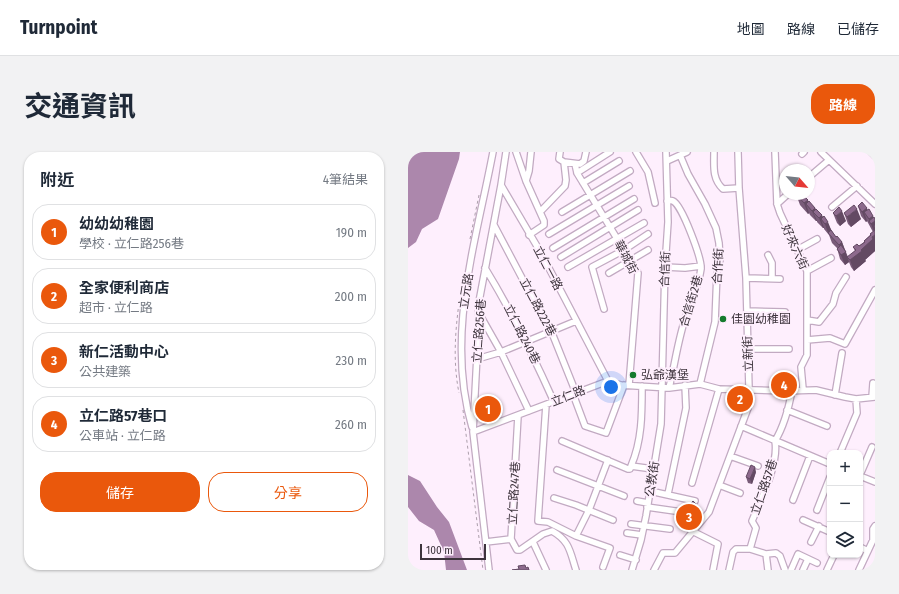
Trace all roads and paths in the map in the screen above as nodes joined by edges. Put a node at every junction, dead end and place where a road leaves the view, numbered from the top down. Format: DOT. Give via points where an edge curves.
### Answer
graph roads {
  1 [pos="493,152"];
  2 [pos="506,152"];
  3 [pos="516,152"];
  4 [pos="532,152"];
  5 [pos="560,152"];
  6 [pos="586,152"];
  7 [pos="610,152"];
  8 [pos="636,152"];
  9 [pos="666,152"];
  10 [pos="687,152"];
  11 [pos="714,152"];
  12 [pos="738,152"];
  13 [pos="775,152"];
  14 [pos="821,152"];
  15 [pos="680,155"];
  16 [pos="829,160"];
  17 [pos="619,161"];
  18 [pos="666,161"];
  19 [pos="564,162"];
  20 [pos="575,164"];
  21 [pos="630,171"];
  22 [pos="815,172"];
  23 [pos="577,173"];
  24 [pos="526,181"];
  25 [pos="583,183"];
  26 [pos="501,185"];
  27 [pos="629,186"];
  28 [pos="857,186"];
  29 [pos="739,188"];
  30 [pos="479,194"];
  31 [pos="590,195"];
  32 [pos="634,199"];
  33 [pos="781,200"];
  34 [pos="667,201"];
  35 [pos="655,203"];
  36 [pos="777,204"];
  37 [pos="875,204"];
  38 [pos="596,205"];
  39 [pos="832,207"];
  40 [pos="638,210"];
  41 [pos="540,212"];
  42 [pos="562,212"];
  43 [pos="604,218"];
  44 [pos="644,223"];
  45 [pos="493,224"];
  46 [pos="610,227"];
  47 [pos="549,234"];
  48 [pos="648,234"];
  49 [pos="530,235"];
  50 [pos="617,239"];
  51 [pos="817,239"];
  52 [pos="468,245"];
  53 [pos="553,248"];
  54 [pos="624,250"];
  55 [pos="648,250"];
  56 [pos="797,250"];
  57 [pos="768,255"];
  58 [pos="562,257"];
  59 [pos="831,258"];
  60 [pos="630,260"];
  61 [pos="701,266"];
  62 [pos="568,267"];
  63 [pos="665,267"];
  64 [pos="486,268"];
  65 [pos="808,270"];
  66 [pos="609,273"];
  67 [pos="846,277"];
  68 [pos="746,278"];
  69 [pos="772,278"];
  70 [pos="780,278"];
  71 [pos="875,290"];
  72 [pos="459,303"];
  73 [pos="604,309"];
  74 [pos="747,311"];
  75 [pos="478,312"];
  76 [pos="785,312"];
  77 [pos="807,320"];
  78 [pos="576,321"];
  79 [pos="550,331"];
  80 [pos="807,340"];
  81 [pos="526,341"];
  82 [pos="747,349"];
  83 [pos="789,349"];
  84 [pos="501,352"];
  85 [pos="842,353"];
  86 [pos="477,359"];
  87 [pos="608,381"];
  88 [pos="873,383"];
  89 [pos="700,384"];
  90 [pos="627,385"];
  91 [pos="685,385"];
  92 [pos="642,386"];
  93 [pos="661,387"];
  94 [pos="669,388"];
  95 [pos="719,389"];
  96 [pos="802,389"];
  97 [pos="749,390"];
  98 [pos="792,390"];
  99 [pos="575,393"];
  100 [pos="836,395"];
  101 [pos="460,396"];
  102 [pos="873,397"];
  103 [pos="856,398"];
  104 [pos="554,402"];
  105 [pos="546,405"];
  106 [pos="462,408"];
  107 [pos="787,410"];
  108 [pos="529,411"];
  109 [pos="518,416"];
  110 [pos="741,426"];
  111 [pos="827,426"];
  112 [pos="473,432"];
  113 [pos="606,433"];
  114 [pos="562,441"];
  115 [pos="775,442"];
  116 [pos="872,447"];
  117 [pos="841,450"];
  118 [pos="730,456"];
  119 [pos="810,456"];
  120 [pos="608,460"];
  121 [pos="827,463"];
  122 [pos="631,466"];
  123 [pos="758,466"];
  124 [pos="653,469"];
  125 [pos="863,469"];
  126 [pos="557,470"];
  127 [pos="863,477"];
  128 [pos="875,482"];
  129 [pos="692,483"];
  130 [pos="598,485"];
  131 [pos="719,485"];
  132 [pos="827,485"];
  133 [pos="650,491"];
  134 [pos="740,493"];
  135 [pos="668,494"];
  136 [pos="624,496"];
  137 [pos="554,498"];
  138 [pos="793,500"];
  139 [pos="637,501"];
  140 [pos="695,501"];
  141 [pos="648,505"];
  142 [pos="589,510"];
  143 [pos="818,510"];
  144 [pos="682,512"];
  145 [pos="613,520"];
  146 [pos="803,520"];
  147 [pos="631,524"];
  148 [pos="644,524"];
  149 [pos="819,526"];
  150 [pos="875,526"];
  151 [pos="670,529"];
  152 [pos="827,530"];
  153 [pos="692,531"];
  154 [pos="628,533"];
  155 [pos="642,535"];
  156 [pos="576,536"];
  157 [pos="511,539"];
  158 [pos="486,542"];
  159 [pos="533,542"];
  160 [pos="811,542"];
  161 [pos="863,548"];
  162 [pos="750,549"];
  163 [pos="868,551"];
  164 [pos="620,554"];
  165 [pos="766,554"];
  166 [pos="833,558"];
  167 [pos="808,559"];
  168 [pos="636,560"];
  169 [pos="817,563"];
  170 [pos="603,567"];
  171 [pos="483,570"];
  172 [pos="489,570"];
  173 [pos="546,570"];
  174 [pos="576,570"];
  175 [pos="632,570"];
  176 [pos="654,570"];
  177 [pos="713,570"];
  178 [pos="729,570"];
  179 [pos="768,570"];
  180 [pos="785,570"];
  181 [pos="791,570"];
  182 [pos="803,570"];
  183 [pos="827,570"];
  184 [pos="859,570"];
  1 -- 112 [label="street, 立元路" via="476,231 462,323 461,369"];
  2 -- 26 [label="street"];
  3 -- 24 [label="street"];
  4 -- 24 [label="street"];
  5 -- 19 [label="street" via="559,159"];
  6 -- 20 [label="street" via="584,161"];
  7 -- 23 [label="street"];
  8 -- 35 [label="street" via="648,172"];
  9 -- 18 [label="street, 合信街"];
  10 -- 15 [label="street"];
  11 -- 29 [label="street" via="714,176 718,184 723,189"];
  12 -- 29 [label="street, 立新街"];
  13 -- 36 [label="street, 好來六街"];
  14 -- 16 [label="street"];
  15 -- 18 [label="street"];
  15 -- 89 [label="street, 合作街" via="706,204 716,228 719,248 715,322"];
  16 -- 22 [label="street"];
  16 -- 28 [label="street"];
  17 -- 25 [label="street"];
  18 -- 34 [label="street, 合信街"];
  19 -- 20 [label="street"];
  19 -- 41 [label="street" via="565,186"];
  20 -- 23 [label="street, 華城街"];
  21 -- 31 [label="street"];
  23 -- 25 [label="street, 華城街"];
  24 -- 41 [label="street"];
  25 -- 31 [label="street, 華城街"];
  26 -- 45 [label="street, 立仁路256巷"];
  26 -- 49 [label="street, 立仁一路"];
  27 -- 38 [label="street"];
  28 -- 37 [label="street"];
  28 -- 39 [label="street"];
  29 -- 68 [label="street, 立新街"];
  30 -- 52 [label="path"];
  31 -- 38 [label="street, 華城街"];
  31 -- 42 [label="street"];
  32 -- 43 [label="street"];
  33 -- 36 [label="street"];
  34 -- 61 [label="street, 合信街2巷" via="673,201 685,218"];
  34 -- 63 [label="street, 合信街"];
  36 -- 56 [label="street, 好來六街"];
  38 -- 43 [label="street, 華城街"];
  38 -- 47 [label="street"];
  40 -- 46 [label="street"];
  41 -- 49 [label="street" via="544,225"];
  43 -- 46 [label="street, 華城街"];
  43 -- 53 [label="street"];
  44 -- 50 [label="street"];
  45 -- 64 [label="street, 立仁路256巷"];
  45 -- 79 [label="street, 立仁路222巷"];
  46 -- 50 [label="street, 華城街"];
  46 -- 58 [label="street"];
  48 -- 54 [label="street"];
  49 -- 78 [label="street, 立仁一路"];
  50 -- 54 [label="street, 華城街"];
  50 -- 62 [label="street"];
  51 -- 56 [label="street"];
  54 -- 60 [label="street, 華城街"];
  54 -- 73 [label="street" via="592,268"];
  55 -- 60 [label="street"];
  56 -- 65 [label="street, 好來六街"];
  57 -- 69 [label="street" via="772,263"];
  59 -- 65 [label="street"];
  60 -- 66 [label="street"];
  60 -- 90 [label="street, 華城街" via="638,274"];
  61 -- 63 [label="street"];
  61 -- 94 [label="street, 合信街2巷" via="680,338"];
  63 -- 93 [label="street, 合信街"];
  64 -- 75 [label="street, 立仁路256巷"];
  64 -- 81 [label="street, 立仁路240巷"];
  65 -- 77 [label="street, 好來六街"];
  67 -- 77 [label="street" via="833,304 819,322"];
  68 -- 69 [label="street"];
  68 -- 74 [label="street, 立新街"];
  69 -- 70 [label="street"];
  71 -- 80 [label="street" via="845,344 830,338"];
  72 -- 101 [label="path" via="455,360"];
  74 -- 76 [label="street"];
  74 -- 82 [label="street, 立新街"];
  75 -- 84 [label="street"];
  75 -- 86 [label="street, 立仁路256巷" via="480,326"];
  77 -- 80 [label="street, 好來六街"];
  78 -- 79 [label="street"];
  78 -- 87 [label="street, 立仁一路"];
  79 -- 81 [label="street"];
  79 -- 99 [label="street, 立仁路222巷"];
  80 -- 96 [label="street, 好來六街" via="807,355 801,367"];
  81 -- 84 [label="street"];
  81 -- 104 [label="street, 立仁路240巷"];
  82 -- 83 [label="street"];
  82 -- 97 [label="street, 立新街"];
  84 -- 86 [label="street"];
  84 -- 108 [label="street"];
  85 -- 100 [label="street"];
  86 -- 112 [label="street, 立仁路256巷"];
  87 -- 90 [label="street"];
  87 -- 99 [label="street, 立仁路"];
  88 -- 102 [label="street"];
  89 -- 91 [label="street"];
  89 -- 95 [label="street"];
  90 -- 92 [label="street"];
  90 -- 113 [label="street, 華城街"];
  91 -- 94 [label="street"];
  91 -- 135 [label="street" via="686,408"];
  92 -- 93 [label="street"];
  92 -- 122 [label="street" via="640,438"];
  93 -- 94 [label="street"];
  93 -- 124 [label="street, 公教街" via="661,424"];
  95 -- 97 [label="street"];
  95 -- 129 [label="street"];
  96 -- 98 [label="street"];
  96 -- 100 [label="street"];
  97 -- 98 [label="street"];
  97 -- 110 [label="street, 立新街" via="748,408"];
  98 -- 107 [label="street, 立仁路57巷"];
  99 -- 104 [label="street, 立仁路"];
  99 -- 113 [label="street, 立仁路222巷" via="585,426"];
  100 -- 103 [label="street"];
  102 -- 103 [label="street"];
  103 -- 117 [label="street" via="857,413"];
  104 -- 105 [label="street, 立仁路"];
  105 -- 108 [label="street, 立仁路"];
  105 -- 156 [label="street" via="538,521 548,522"];
  106 -- 171 [label="path"];
  107 -- 111 [label="street"];
  107 -- 115 [label="street, 立仁路57巷"];
  108 -- 109 [label="street, 立仁路"];
  109 -- 112 [label="street, 立仁路"];
  109 -- 157 [label="street, 立仁路247巷"];
  110 -- 115 [label="street"];
  110 -- 118 [label="street, 立新街"];
  112 -- 158 [label="street"];
  114 -- 120 [label="street"];
  115 -- 119 [label="street"];
  115 -- 162 [label="street, 立仁路57巷" via="775,460 752,520 756,528"];
  116 -- 125 [label="street"];
  118 -- 123 [label="street"];
  118 -- 131 [label="street, 立新街"];
  119 -- 121 [label="street"];
  119 -- 138 [label="street"];
  120 -- 122 [label="street" via="628,469"];
  120 -- 130 [label="street"];
  122 -- 124 [label="street"];
  124 -- 133 [label="street, 公教街"];
  126 -- 130 [label="street"];
  127 -- 128 [label="street"];
  130 -- 136 [label="street"];
  130 -- 142 [label="street"];
  131 -- 134 [label="street"];
  131 -- 153 [label="street, 立新街" via="709,512"];
  132 -- 143 [label="street"];
  133 -- 135 [label="street"];
  133 -- 141 [label="street, 公教街"];
  135 -- 140 [label="street"];
  137 -- 142 [label="street"];
  139 -- 141 [label="street"];
  141 -- 144 [label="street"];
  141 -- 148 [label="street, 公教街"];
  142 -- 145 [label="street"];
  142 -- 156 [label="street"];
  146 -- 149 [label="street"];
  147 -- 148 [label="street"];
  148 -- 151 [label="street"];
  148 -- 155 [label="street, 公教街"];
  149 -- 152 [label="street"];
  149 -- 160 [label="street"];
  150 -- 163 [label="street"];
  153 -- 176 [label="street, 立新街" via="675,553 663,553"];
  153 -- 177 [label="street" via="718,544"];
  154 -- 155 [label="street"];
  155 -- 168 [label="street, 公教街"];
  156 -- 170 [label="street" via="610,548"];
  157 -- 158 [label="street"];
  157 -- 159 [label="street, 立仁路247巷" via="517,550"];
  158 -- 172 [label="street"];
  159 -- 173 [label="street"];
  159 -- 174 [label="street" via="552,531 562,537"];
  161 -- 163 [label="street"];
  162 -- 165 [label="street"];
  162 -- 178 [label="street" via="736,549"];
  163 -- 184 [label="street"];
  164 -- 168 [label="street"];
  165 -- 179 [label="street"];
  165 -- 180 [label="street" via="776,553 780,556"];
  166 -- 183 [label="street"];
  167 -- 169 [label="street"];
  167 -- 181 [label="street" via="798,554"];
  167 -- 182 [label="street"];
  168 -- 175 [label="street, 公教街"];
}
